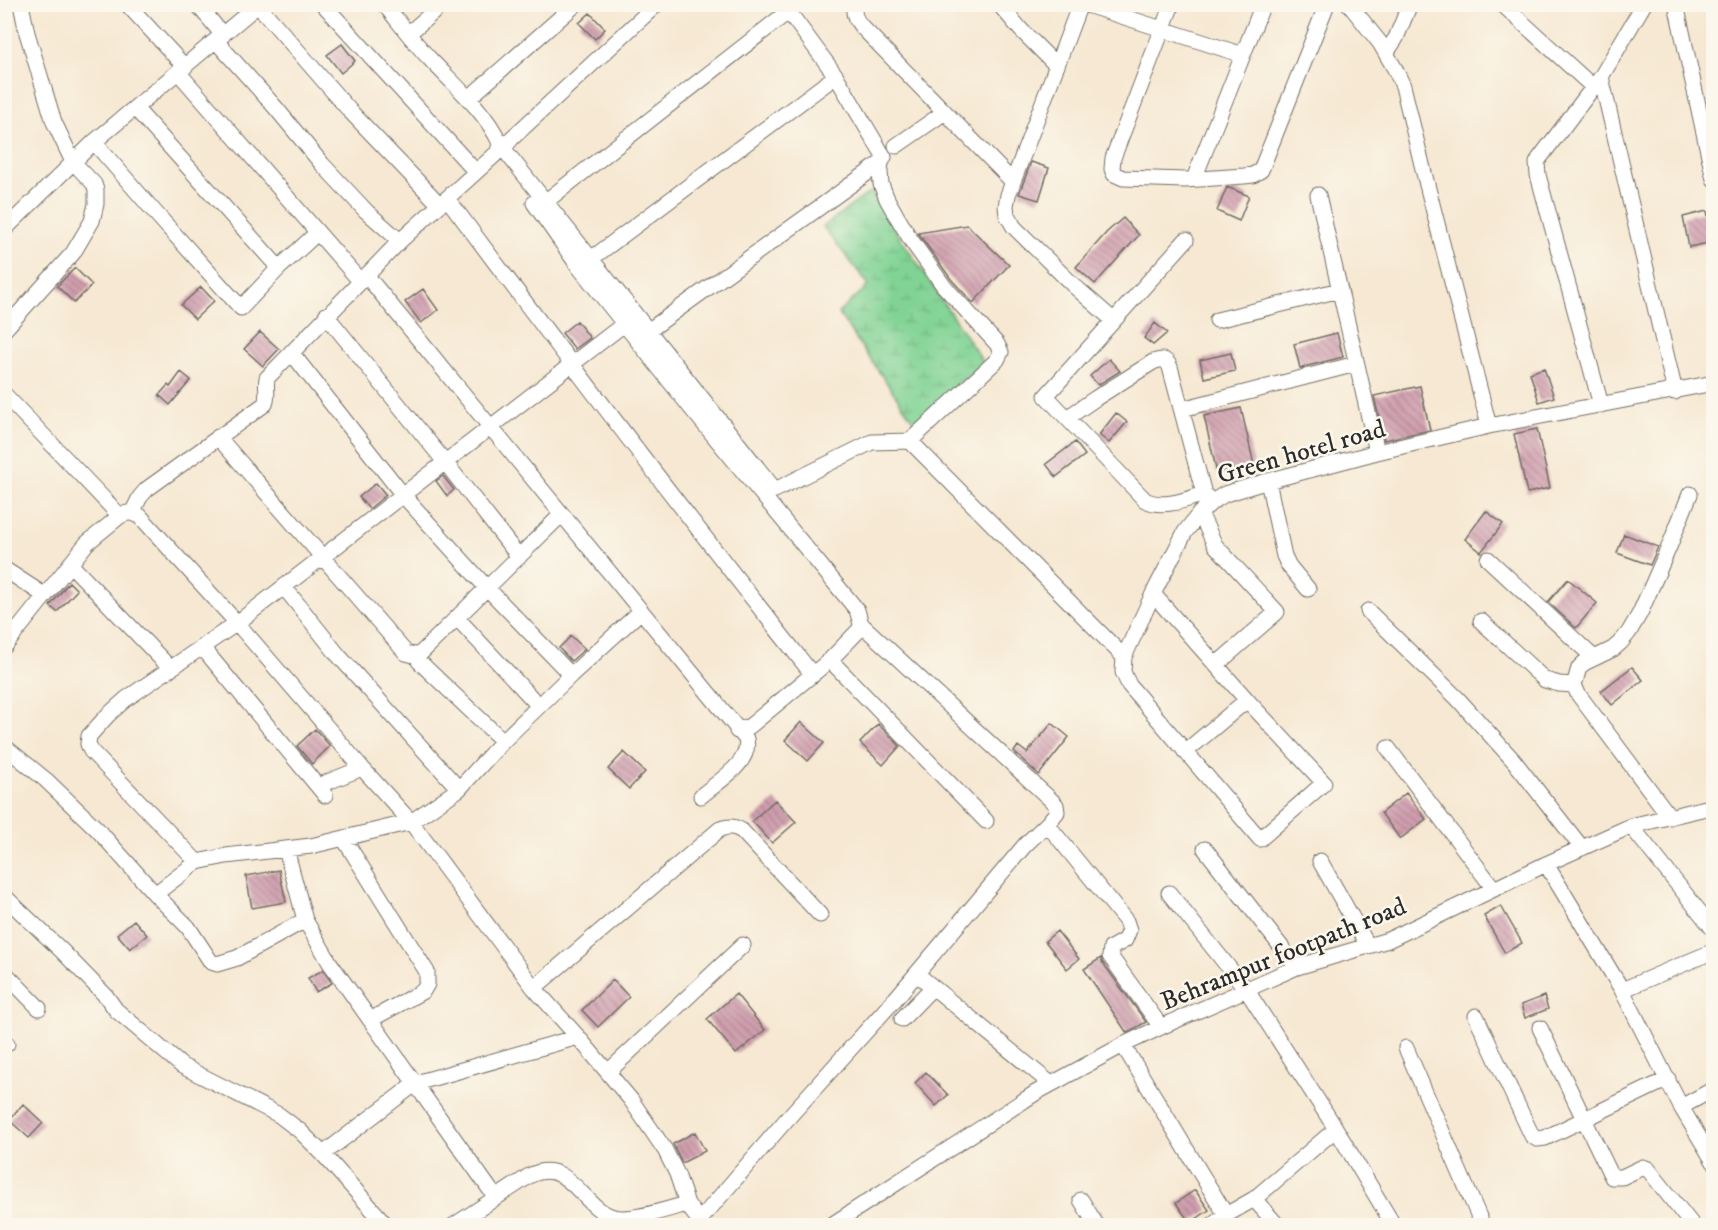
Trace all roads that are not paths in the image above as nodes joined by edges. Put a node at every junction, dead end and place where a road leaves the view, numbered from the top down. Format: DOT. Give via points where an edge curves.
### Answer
graph roads {
  1 [pos="21,4"];
  2 [pos="127,4"];
  3 [pos="197,4"];
  4 [pos="323,4"];
  5 [pos="384,4"];
  6 [pos="443,4"];
  7 [pos="576,4"];
  8 [pos="657,4"];
  9 [pos="856,4"];
  10 [pos="999,4"];
  11 [pos="1082,4"];
  12 [pos="1172,4"];
  13 [pos="1263,4"];
  14 [pos="1327,4"];
  15 [pos="1349,4"];
  16 [pos="1410,4"];
  17 [pos="1502,4"];
  18 [pos="1644,4"];
  19 [pos="1676,4"];
  20 [pos="259,5"];
  21 [pos="786,8"];
  22 [pos="1163,30"];
  23 [pos="409,33"];
  24 [pos="220,38"];
  25 [pos="1386,53"];
  26 [pos="1243,56"];
  27 [pos="1057,66"];
  28 [pos="181,70"];
  29 [pos="836,76"];
  30 [pos="1597,82"];
  31 [pos="469,98"];
  32 [pos="135,108"];
  33 [pos="945,112"];
  34 [pos="94,142"];
  35 [pos="896,146"];
  36 [pos="498,152"];
  37 [pos="73,162"];
  38 [pos="881,163"];
  39 [pos="476,172"];
  40 [pos="1194,179"];
  41 [pos="1713,179"];
  42 [pos="1013,182"];
  43 [pos="1318,195"];
  44 [pos="443,201"];
  45 [pos="545,202"];
  46 [pos="4,230"];
  47 [pos="317,233"];
  48 [pos="1186,240"];
  49 [pos="400,242"];
  50 [pos="591,259"];
  51 [pos="279,268"];
  52 [pos="363,278"];
  53 [pos="1340,290"];
  54 [pos="326,315"];
  55 [pos="1113,320"];
  56 [pos="1217,320"];
  57 [pos="624,324"];
  58 [pos="4,330"];
  59 [pos="648,331"];
  60 [pos="291,352"];
  61 [pos="572,364"];
  62 [pos="1356,364"];
  63 [pos="1713,383"];
  64 [pos="1675,392"];
  65 [pos="4,394"];
  66 [pos="1601,405"];
  67 [pos="1182,409"];
  68 [pos="1067,418"];
  69 [pos="1489,426"];
  70 [pos="490,428"];
  71 [pos="218,436"];
  72 [pos="910,441"];
  73 [pos="1377,452"];
  74 [pos="445,462"];
  75 [pos="1268,481"];
  76 [pos="1690,494"];
  77 [pos="403,495"];
  78 [pos="1205,503"];
  79 [pos="126,515"];
  80 [pos="561,515"];
  81 [pos="323,556"];
  82 [pos="519,557"];
  83 [pos="1488,560"];
  84 [pos="70,564"];
  85 [pos="4,569"];
  86 [pos="284,587"];
  87 [pos="487,588"];
  88 [pos="1308,589"];
  89 [pos="1153,594"];
  90 [pos="44,595"];
  91 [pos="1368,611"];
  92 [pos="640,612"];
  93 [pos="457,618"];
  94 [pos="1481,621"];
  95 [pos="237,623"];
  96 [pos="861,624"];
  97 [pos="4,647"];
  98 [pos="202,647"];
  99 [pos="418,656"];
  100 [pos="1124,657"];
  101 [pos="1594,658"];
  102 [pos="830,660"];
  103 [pos="1216,665"];
  104 [pos="171,669"];
  105 [pos="571,675"];
  106 [pos="813,675"];
  107 [pos="1574,685"];
  108 [pos="1247,700"];
  109 [pos="539,706"];
  110 [pos="737,731"];
  111 [pos="503,741"];
  112 [pos="4,746"];
  113 [pos="1389,748"];
  114 [pos="1185,752"];
  115 [pos="362,768"];
  116 [pos="459,789"];
  117 [pos="701,796"];
  118 [pos="1713,808"];
  119 [pos="1670,816"];
  120 [pos="986,821"];
  121 [pos="411,822"];
  122 [pos="1047,824"];
  123 [pos="1631,826"];
  124 [pos="344,839"];
  125 [pos="1582,848"];
  126 [pos="286,849"];
  127 [pos="1205,849"];
  128 [pos="1320,861"];
  129 [pos="197,862"];
  130 [pos="1546,864"];
  131 [pos="1494,889"];
  132 [pos="1169,892"];
  133 [pos="155,894"];
  134 [pos="4,896"];
  135 [pos="820,915"];
  136 [pos="305,920"];
  137 [pos="1713,930"];
  138 [pos="743,945"];
  139 [pos="1368,946"];
  140 [pos="1713,951"];
  141 [pos="1297,967"];
  142 [pos="4,972"];
  143 [pos="917,974"];
  144 [pos="933,987"];
  145 [pos="534,988"];
  146 [pos="1246,989"];
  147 [pos="1622,990"];
  148 [pos="39,1008"];
  149 [pos="1476,1016"];
  150 [pos="902,1019"];
  151 [pos="370,1020"];
  152 [pos="1161,1027"];
  153 [pos="1540,1028"];
  154 [pos="578,1037"];
  155 [pos="1123,1046"];
  156 [pos="1406,1048"];
  157 [pos="608,1072"];
  158 [pos="1668,1079"];
  159 [pos="416,1083"];
  160 [pos="1051,1084"];
  161 [pos="1713,1089"];
  162 [pos="1681,1107"];
  163 [pos="1584,1118"];
  164 [pos="1336,1129"];
  165 [pos="323,1154"];
  166 [pos="1712,1157"];
  167 [pos="496,1198"];
  168 [pos="1254,1199"];
  169 [pos="1081,1200"];
  170 [pos="687,1204"];
  171 [pos="1226,1215"];
  172 [pos="701,1223"];
  173 [pos="387,1226"];
  174 [pos="453,1226"];
  175 [pos="830,1226"];
  176 [pos="1097,1226"];
  177 [pos="1211,1226"];
  178 [pos="1278,1226"];
  179 [pos="1394,1226"];
  180 [pos="1483,1226"];
  181 [pos="1693,1226"];
  1 -- 37 [label="street" via="54,122"];
  2 -- 28 [label="street"];
  3 -- 24 [label="street"];
  4 -- 39 [label="street"];
  5 -- 23 [label="street"];
  6 -- 23 [label="street"];
  7 -- 31 [label="street"];
  8 -- 45 [label="street" via="504,148"];
  9 -- 33 [label="street" via="856,20"];
  10 -- 27 [label="street"];
  11 -- 22 [label="street"];
  11 -- 27 [label="street"];
  12 -- 22 [label="street"];
  13 -- 26 [label="street"];
  14 -- 40 [label="street" via="1261,170 1253,175"];
  15 -- 25 [label="street"];
  16 -- 25 [label="street"];
  17 -- 30 [label="street"];
  18 -- 30 [label="street"];
  19 -- 41 [label="street"];
  20 -- 24 [label="street"];
  20 -- 44 [label="street" via="350,111"];
  21 -- 29 [label="street"];
  21 -- 45 [label="street"];
  22 -- 26 [label="street"];
  22 -- 40 [label="street" via="1112,169 1123,178"];
  23 -- 31 [label="street"];
  24 -- 28 [label="street"];
  24 -- 49 [label="street" via="322,164"];
  25 -- 69 [label="street" via="1403,86"];
  26 -- 40 [label="street"];
  27 -- 42 [label="street"];
  28 -- 32 [label="street"];
  28 -- 47 [label="street"];
  29 -- 38 [label="street" via="884,157"];
  29 -- 50 [label="street"];
  30 -- 64 [label="street"];
  30 -- 66 [label="street" via="1539,159 1537,168"];
  31 -- 36 [label="street" via="496,133"];
  32 -- 34 [label="street"];
  32 -- 51 [label="street"];
  33 -- 35 [label="street"];
  33 -- 42 [label="street"];
  34 -- 37 [label="street"];
  34 -- 51 [label="street" via="241,308"];
  36 -- 39 [label="street"];
  36 -- 57 [label="street"];
  37 -- 46 [label="street"];
  37 -- 58 [label="street" via="94,183 96,204 92,221 73,253"];
  38 -- 59 [label="street"];
  38 -- 72 [label="street" via="881,184 911,240 943,285 1001,352"];
  39 -- 44 [label="street"];
  42 -- 55 [label="street" via="1006,206 1014,227"];
  43 -- 53 [label="street"];
  44 -- 49 [label="street"];
  44 -- 61 [label="street"];
  45 -- 50 [label="street"];
  47 -- 51 [label="street"];
  47 -- 52 [label="street"];
  48 -- 55 [label="street"];
  49 -- 52 [label="street"];
  50 -- 59 [label="street"];
  52 -- 54 [label="street"];
  52 -- 70 [label="street"];
  53 -- 56 [label="street"];
  53 -- 62 [label="street"];
  54 -- 60 [label="street"];
  54 -- 74 [label="street"];
  55 -- 68 [label="street" via="1046,396"];
  57 -- 61 [label="street"];
  57 -- 96 [label="street" via="857,610"];
  59 -- 72 [label="street" via="775,490 872,442"];
  60 -- 71 [label="street" via="267,378 265,404"];
  60 -- 77 [label="street"];
  61 -- 70 [label="street"];
  61 -- 106 [label="street"];
  62 -- 67 [label="street"];
  62 -- 73 [label="street"];
  63 -- 64 [label="street, Green hotel road"];
  64 -- 66 [label="street, Green hotel road"];
  65 -- 79 [label="street"];
  66 -- 69 [label="street, Green hotel road"];
  67 -- 68 [label="street" via="1168,364 1161,359"];
  67 -- 78 [label="street"];
  68 -- 78 [label="street" via="1145,500 1158,504"];
  69 -- 73 [label="street, Green hotel road"];
  70 -- 74 [label="street"];
  70 -- 80 [label="street"];
  71 -- 79 [label="street" via="147,489"];
  71 -- 81 [label="street"];
  72 -- 100 [label="street"];
  73 -- 75 [label="street, Green hotel road"];
  74 -- 77 [label="street"];
  74 -- 82 [label="street"];
  75 -- 78 [label="street, Green hotel road"];
  75 -- 88 [label="street" via="1284,556"];
  76 -- 101 [label="street" via="1629,632 1612,649"];
  77 -- 81 [label="street"];
  77 -- 87 [label="street"];
  78 -- 89 [label="street, Green hotel road"];
  78 -- 103 [label="street" via="1215,545 1277,612"];
  79 -- 84 [label="street" via="87,543"];
  79 -- 95 [label="street" via="140,516"];
  80 -- 82 [label="street"];
  80 -- 92 [label="street"];
  81 -- 86 [label="street"];
  81 -- 99 [label="street" via="398,646"];
  82 -- 87 [label="street"];
  83 -- 101 [label="street"];
  84 -- 90 [label="street"];
  84 -- 104 [label="street"];
  85 -- 90 [label="street"];
  86 -- 95 [label="street"];
  86 -- 116 [label="street" via="338,655"];
  87 -- 93 [label="street"];
  87 -- 105 [label="street"];
  89 -- 100 [label="street, Green hotel road"];
  89 -- 103 [label="street"];
  90 -- 97 [label="street"];
  91 -- 125 [label="street" via="1457,698 1514,761"];
  92 -- 105 [label="street"];
  92 -- 110 [label="street"];
  93 -- 99 [label="street"];
  93 -- 109 [label="street"];
  94 -- 107 [label="street" via="1545,680"];
  95 -- 98 [label="street"];
  95 -- 115 [label="street"];
  96 -- 102 [label="street"];
  96 -- 122 [label="street" via="1056,805 1057,812"];
  98 -- 104 [label="street"];
  98 -- 115 [label="street" via="322,790"];
  99 -- 111 [label="street" via="418,661"];
  100 -- 114 [label="street" via="1123,672 1129,685"];
  101 -- 107 [label="street" via="1579,668"];
  102 -- 106 [label="street"];
  102 -- 120 [label="street"];
  103 -- 108 [label="street"];
  104 -- 129 [label="street" via="108,715 89,736 88,744"];
  105 -- 109 [label="street"];
  106 -- 110 [label="street" via="750,726"];
  107 -- 119 [label="street"];
  108 -- 114 [label="street"];
  108 -- 114 [label="street" via="1324,783 1260,839"];
  109 -- 111 [label="street"];
  110 -- 117 [label="street" via="746,739 744,758"];
  111 -- 116 [label="street"];
  112 -- 133 [label="street" via="97,829"];
  113 -- 131 [label="street"];
  115 -- 121 [label="street"];
  116 -- 121 [label="street"];
  118 -- 119 [label="street, Behrampur footpath road"];
  119 -- 123 [label="street, Behrampur footpath road"];
  121 -- 124 [label="street"];
  121 -- 145 [label="street"];
  122 -- 143 [label="street" via="1025,844"];
  122 -- 152 [label="street" via="1126,921 1129,930 1125,940 1111,948 1110,956"];
  123 -- 125 [label="street, Behrampur footpath road"];
  123 -- 137 [label="street"];
  124 -- 126 [label="street"];
  124 -- 151 [label="street" via="427,972 428,984 423,992"];
  125 -- 130 [label="street, Behrampur footpath road"];
  126 -- 129 [label="street"];
  126 -- 136 [label="street"];
  127 -- 141 [label="street"];
  128 -- 139 [label="street"];
  129 -- 133 [label="street"];
  130 -- 131 [label="street, Behrampur footpath road"];
  130 -- 147 [label="street"];
  131 -- 139 [label="street, Behrampur footpath road"];
  132 -- 146 [label="street"];
  133 -- 136 [label="street" via="188,927 211,962 217,964 237,958"];
  134 -- 165 [label="street" via="116,1010 182,1066 279,1115"];
  135 -- 145 [label="street" via="742,831 727,826"];
  136 -- 151 [label="street"];
  138 -- 157 [label="street"];
  139 -- 141 [label="street, Behrampur footpath road"];
  140 -- 147 [label="street"];
  141 -- 146 [label="street, Behrampur footpath road"];
  142 -- 148 [label="street"];
  143 -- 144 [label="street"];
  143 -- 172 [label="street" via="787,1119"];
  144 -- 150 [label="street"];
  144 -- 160 [label="street"];
  145 -- 154 [label="street"];
  146 -- 152 [label="street, Behrampur footpath road"];
  146 -- 164 [label="street"];
  147 -- 158 [label="street"];
  149 -- 163 [label="street" via="1532,1136 1545,1138"];
  151 -- 159 [label="street"];
  152 -- 155 [label="street, Behrampur footpath road"];
  153 -- 163 [label="street"];
  154 -- 157 [label="street"];
  154 -- 159 [label="street"];
  155 -- 160 [label="street, Behrampur footpath road"];
  155 -- 171 [label="street"];
  156 -- 180 [label="street"];
  157 -- 170 [label="street" via="665,1150"];
  158 -- 162 [label="street"];
  158 -- 163 [label="street"];
  159 -- 165 [label="street"];
  159 -- 167 [label="street"];
  160 -- 175 [label="street, Behrampur footpath road"];
  161 -- 162 [label="street"];
  162 -- 166 [label="street"];
  163 -- 181 [label="street" via="1612,1177 1622,1177 1643,1167 1648,1169"];
  164 -- 168 [label="street"];
  164 -- 179 [label="street"];
  165 -- 173 [label="street"];
  167 -- 170 [label="street" via="538,1171 547,1170 564,1177 615,1218"];
  167 -- 174 [label="street"];
  168 -- 171 [label="street"];
  168 -- 178 [label="street"];
  169 -- 176 [label="street"];
  170 -- 172 [label="street"];
  171 -- 177 [label="street"];
}
